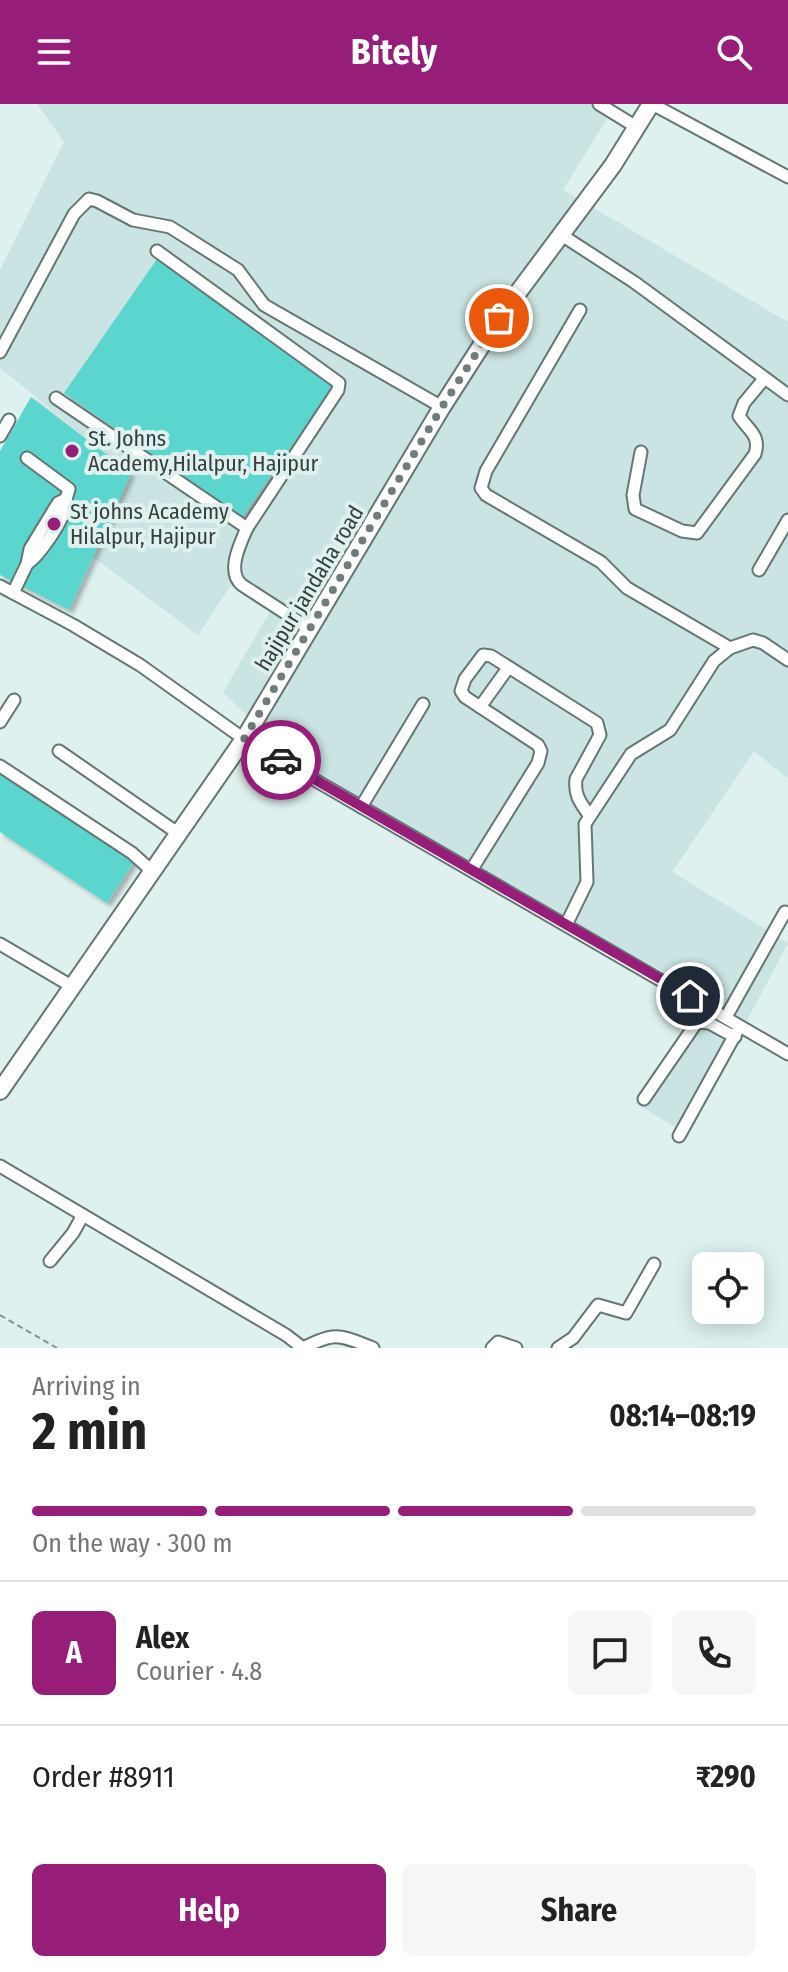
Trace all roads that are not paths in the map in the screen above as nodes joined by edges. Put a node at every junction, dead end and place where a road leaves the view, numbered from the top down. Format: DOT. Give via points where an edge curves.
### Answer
graph roads {
  1 [pos="599,104"];
  2 [pos="652,104"];
  3 [pos="638,128"];
  4 [pos="788,177"];
  5 [pos="560,234"];
  6 [pos="157,251"];
  7 [pos="580,310"];
  8 [pos="0,352"];
  9 [pos="764,379"];
  10 [pos="788,395"];
  11 [pos="56,398"];
  12 [pos="442,407"];
  13 [pos="9,420"];
  14 [pos="0,436"];
  15 [pos="641,452"];
  16 [pos="27,458"];
  17 [pos="788,520"];
  18 [pos="247,528"];
  19 [pos="759,570"];
  20 [pos="0,586"];
  21 [pos="13,593"];
  22 [pos="310,629"];
  23 [pos="730,648"];
  24 [pos="787,657"];
  25 [pos="508,668"];
  26 [pos="14,700"];
  27 [pos="423,704"];
  28 [pos="480,707"];
  29 [pos="0,722"];
  30 [pos="244,739"];
  31 [pos="59,751"];
  32 [pos="0,766"];
  33 [pos="361,807"];
  34 [pos="589,815"];
  35 [pos="179,834"];
  36 [pos="472,869"];
  37 [pos="153,872"];
  38 [pos="785,912"];
  39 [pos="566,925"];
  40 [pos="0,944"];
  41 [pos="73,987"];
  42 [pos="726,1017"];
  43 [pos="738,1031"];
  44 [pos="788,1054"];
  45 [pos="0,1091"];
  46 [pos="644,1099"];
  47 [pos="679,1136"];
  48 [pos="0,1166"];
  49 [pos="83,1215"];
  50 [pos="50,1261"];
  51 [pos="654,1264"];
  52 [pos="303,1348"];
  53 [pos="373,1348"];
  54 [pos="492,1348"];
  55 [pos="516,1348"];
  56 [pos="558,1348"];
  1 -- 3 [label="street"];
  2 -- 3 [label="highway, hajipur jandaha road"];
  2 -- 4 [label="street"];
  3 -- 5 [label="highway, hajipur jandaha road"];
  5 -- 9 [label="street"];
  5 -- 12 [label="highway, hajipur jandaha road"];
  6 -- 18 [label="street" via="339,383"];
  7 -- 23 [label="street" via="481,488 601,562 635,593"];
  8 -- 12 [label="street" via="74,214 89,199 133,220 170,227 238,270 264,305"];
  9 -- 10 [label="street"];
  9 -- 15 [label="street" via="739,416 757,438 755,454 697,533 635,509"];
  11 -- 18 [label="street"];
  12 -- 22 [label="highway, hajipur jandaha road"];
  13 -- 14 [label="street"];
  16 -- 21 [label="street" via="67,486 68,493 63,512"];
  17 -- 19 [label="street"];
  18 -- 22 [label="street" via="236,580"];
  20 -- 21 [label="street"];
  21 -- 30 [label="street" via="140,665"];
  22 -- 30 [label="highway, hajipur jandaha road"];
  23 -- 24 [label="street" via="753,640"];
  23 -- 34 [label="street" via="714,661 670,730 631,754"];
  25 -- 28 [label="street"];
  25 -- 28 [label="street" via="486,654 479,657 461,685 465,697"];
  25 -- 34 [label="street" via="597,723 600,735 575,787"];
  26 -- 29 [label="street"];
  27 -- 33 [label="street"];
  28 -- 36 [label="street" via="541,751"];
  30 -- 33 [label="street"];
  30 -- 35 [label="highway, hajipur jandaha road"];
  31 -- 35 [label="street"];
  32 -- 37 [label="street"];
  33 -- 36 [label="street"];
  34 -- 39 [label="street" via="584,832 587,882"];
  35 -- 37 [label="highway, hajipur jandaha road"];
  36 -- 39 [label="street"];
  37 -- 41 [label="highway, hajipur jandaha road"];
  38 -- 42 [label="street"];
  39 -- 42 [label="street"];
  40 -- 41 [label="street"];
  41 -- 45 [label="highway, hajipur jandaha road"];
  42 -- 43 [label="street"];
  43 -- 44 [label="street"];
  43 -- 46 [label="street" via="697,1022"];
  43 -- 47 [label="street"];
  48 -- 49 [label="street"];
  49 -- 50 [label="street"];
  49 -- 52 [label="street"];
  51 -- 56 [label="street" via="626,1313 598,1305 573,1338"];
  52 -- 53 [label="street" via="337,1335"];
  54 -- 55 [label="street" via="498,1342"];
}
